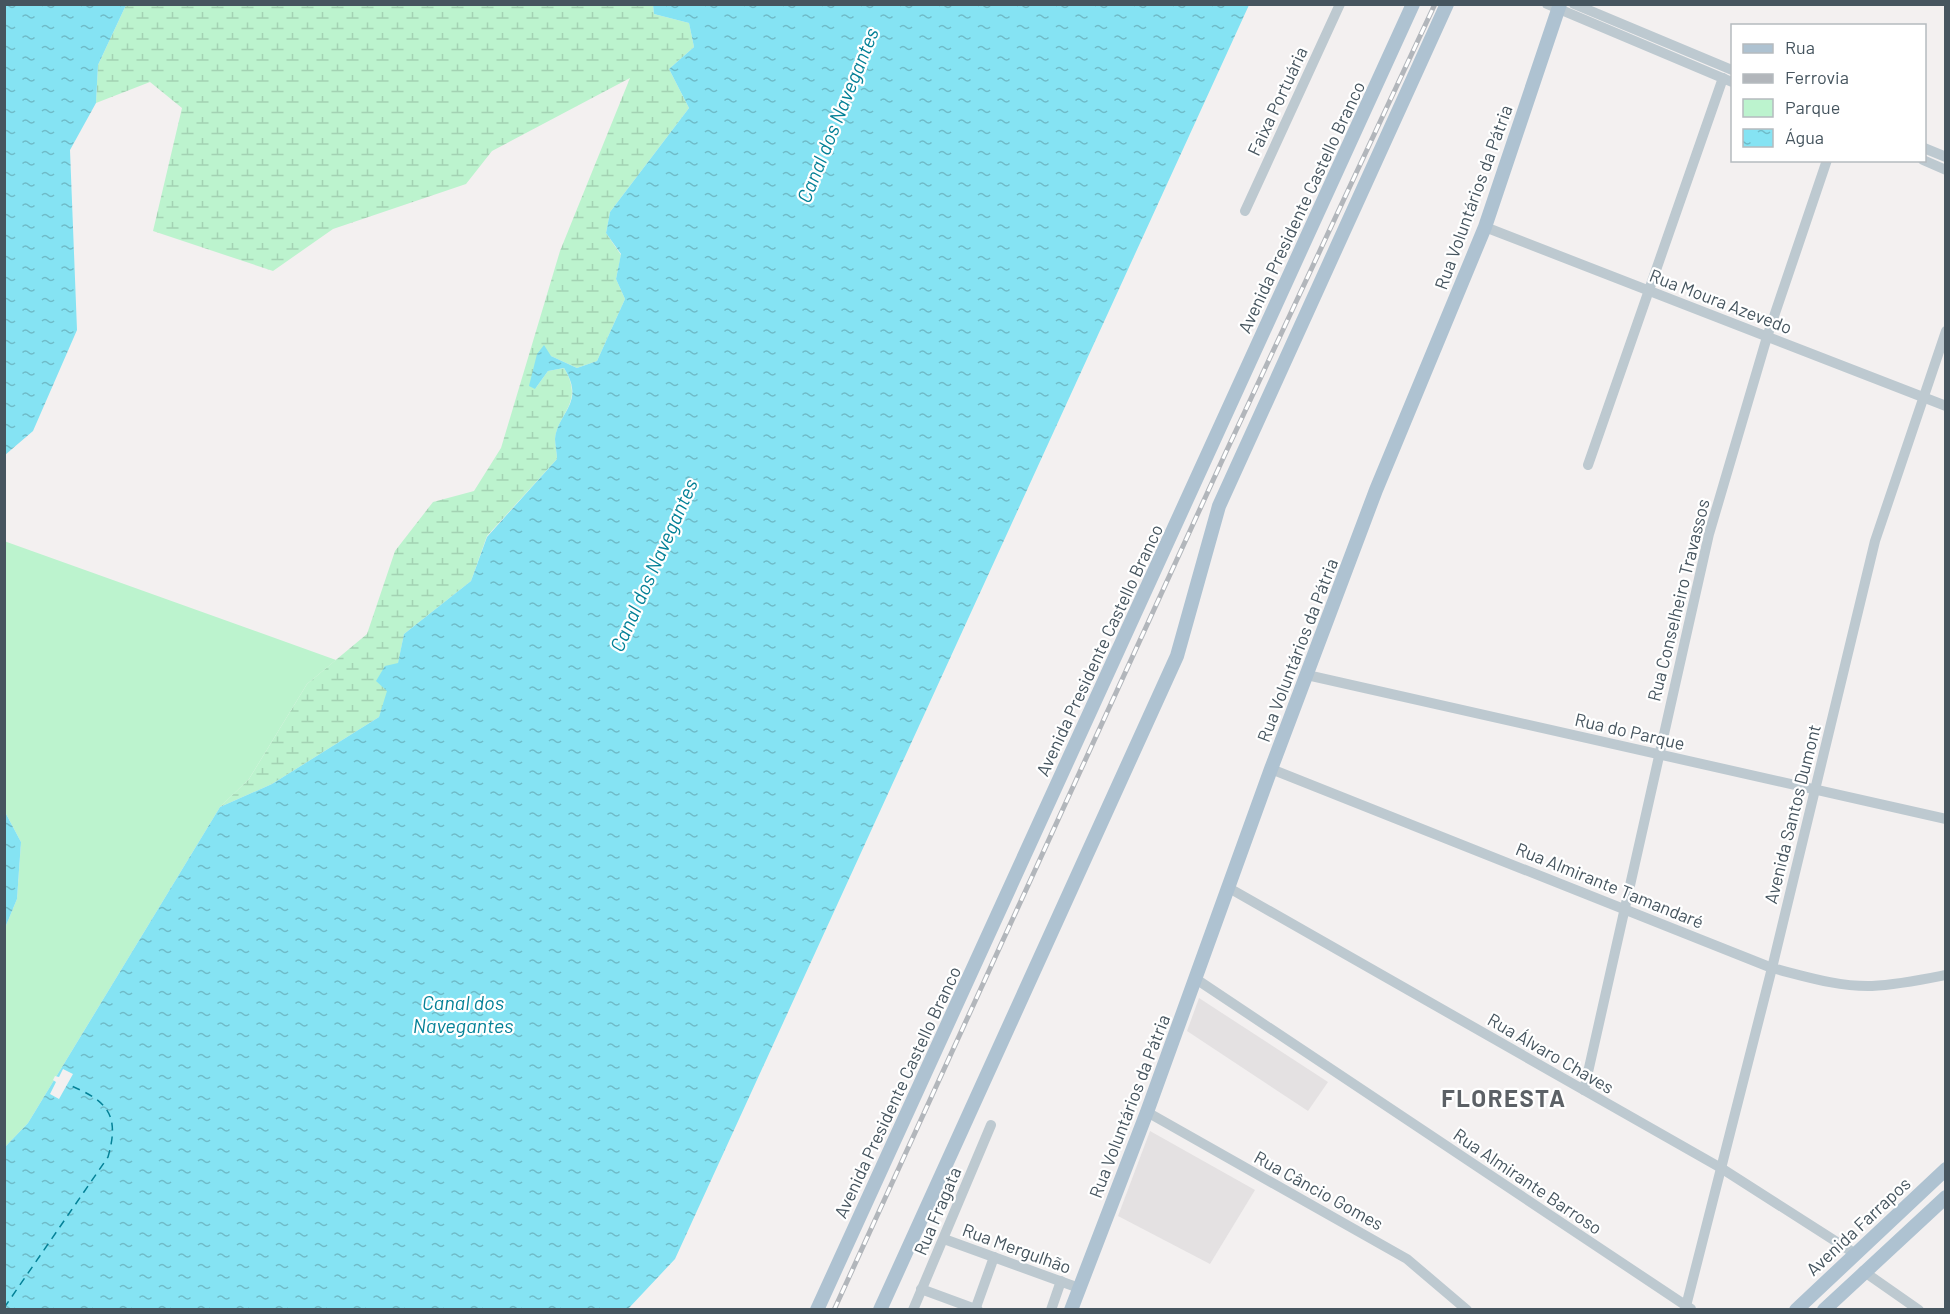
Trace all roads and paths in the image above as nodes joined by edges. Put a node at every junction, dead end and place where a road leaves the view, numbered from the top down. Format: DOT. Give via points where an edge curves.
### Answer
graph roads {
  1 [pos="1340,4"];
  2 [pos="1413,4"];
  3 [pos="1447,4"];
  4 [pos="1574,4"];
  5 [pos="1555,6"];
  6 [pos="1731,70"];
  7 [pos="1728,80"];
  8 [pos="1926,149"];
  9 [pos="1946,157"];
  10 [pos="1926,161"];
  11 [pos="1826,162"];
  12 [pos="1946,170"];
  13 [pos="1245,211"];
  14 [pos="1485,227"];
  15 [pos="1648,291"];
  16 [pos="1946,331"];
  17 [pos="1767,337"];
  18 [pos="1923,397"];
  19 [pos="1946,406"];
  20 [pos="1588,465"];
  21 [pos="1307,675"];
  22 [pos="1659,754"];
  23 [pos="1271,769"];
  24 [pos="1814,789"];
  25 [pos="1946,819"];
  26 [pos="1229,888"];
  27 [pos="1624,908"];
  28 [pos="1772,968"];
  29 [pos="1946,975"];
  30 [pos="1196,979"];
  31 [pos="1584,1090"];
  32 [pos="1148,1112"];
  33 [pos="991,1125"];
  34 [pos="1721,1168"];
  35 [pos="1946,1169"];
  36 [pos="1946,1197"];
  37 [pos="944,1239"];
  38 [pos="1854,1253"];
  39 [pos="994,1257"];
  40 [pos="1863,1270"];
  41 [pos="1061,1281"];
  42 [pos="1079,1288"];
  43 [pos="921,1289"];
  44 [pos="1905,1306"];
  45 [pos="1688,1308"];
  46 [pos="976,1309"];
  47 [pos="817,1310"];
  48 [pos="880,1310"];
  49 [pos="913,1310"];
  50 [pos="1051,1310"];
  51 [pos="1071,1310"];
  52 [pos="1467,1310"];
  53 [pos="1796,1310"];
  54 [pos="1824,1310"];
  55 [pos="1919,1310"];
  1 -- 13 [label="street, Faixa Portuária"];
  2 -- 47 [label="main road, Avenida Presidente Castello Branco"];
  3 -- 48 [label="main road" via="1219,506 1177,656"];
  4 -- 6 [label="street"];
  5 -- 7 [label="street"];
  5 -- 14 [label="main road, Rua Voluntários da Pátria"];
  7 -- 15 [label="street"];
  8 -- 9 [label="street"];
  10 -- 12 [label="street"];
  11 -- 17 [label="street, Rua Conselheiro Travassos"];
  14 -- 15 [label="street, Rua Moura Azevedo"];
  14 -- 21 [label="main road, Rua Voluntários da Pátria" via="1376,490"];
  15 -- 17 [label="street, Rua Moura Azevedo"];
  15 -- 20 [label="street"];
  16 -- 18 [label="street, Avenida Santos Dumont"];
  17 -- 18 [label="street, Rua Moura Azevedo"];
  17 -- 22 [label="street, Rua Conselheiro Travassos" via="1709,534"];
  18 -- 19 [label="street, Rua Moura Azevedo"];
  18 -- 24 [label="street, Avenida Santos Dumont" via="1875,541"];
  21 -- 22 [label="street, Rua do Parque"];
  21 -- 23 [label="main road, Rua Voluntários da Pátria"];
  22 -- 24 [label="street, Rua do Parque"];
  22 -- 27 [label="street, Rua Conselheiro Travassos"];
  23 -- 26 [label="main road, Rua Voluntários da Pátria"];
  23 -- 27 [label="street, Rua Almirante Tamandaré"];
  24 -- 25 [label="street, Rua do Parque"];
  24 -- 28 [label="street, Avenida Santos Dumont"];
  26 -- 30 [label="main road, Rua Voluntários da Pátria"];
  26 -- 31 [label="street, Rua Álvaro Chaves"];
  27 -- 28 [label="street, Rua Almirante Tamandaré"];
  27 -- 31 [label="street, Rua Conselheiro Travassos"];
  28 -- 29 [label="street, Rua Almirante Tamandaré" via="1834,983 1871,986"];
  28 -- 34 [label="street, Avenida Santos Dumont"];
  30 -- 32 [label="main road, Rua Voluntários da Pátria"];
  30 -- 45 [label="street, Rua Almirante Barroso"];
  31 -- 34 [label="street, Rua Álvaro Chaves"];
  32 -- 42 [label="main road, Rua Voluntários da Pátria"];
  32 -- 52 [label="street, Rua Câncio Gomes" via="1407,1259"];
  33 -- 37 [label="street, Rua Fragata"];
  34 -- 38 [label="street, Rua Álvaro Chaves"];
  34 -- 45 [label="street, Avenida Santos Dumont"];
  35 -- 38 [label="main road, Avenida Farrapos"];
  36 -- 40 [label="main road, Avenida Farrapos"];
  37 -- 39 [label="street, Rua Mergulhão"];
  37 -- 43 [label="street, Rua Fragata"];
  38 -- 53 [label="main road, Avenida Farrapos"];
  39 -- 41 [label="street, Rua Mergulhão"];
  39 -- 46 [label="street"];
  40 -- 44 [label="street"];
  40 -- 54 [label="main road, Avenida Farrapos"];
  41 -- 42 [label="street, Rua Mergulhão"];
  41 -- 50 [label="street"];
  42 -- 51 [label="main road, Rua Voluntários da Pátria"];
  43 -- 46 [label="street"];
  43 -- 49 [label="street, Rua Fragata"];
  44 -- 55 [label="street"];
}
